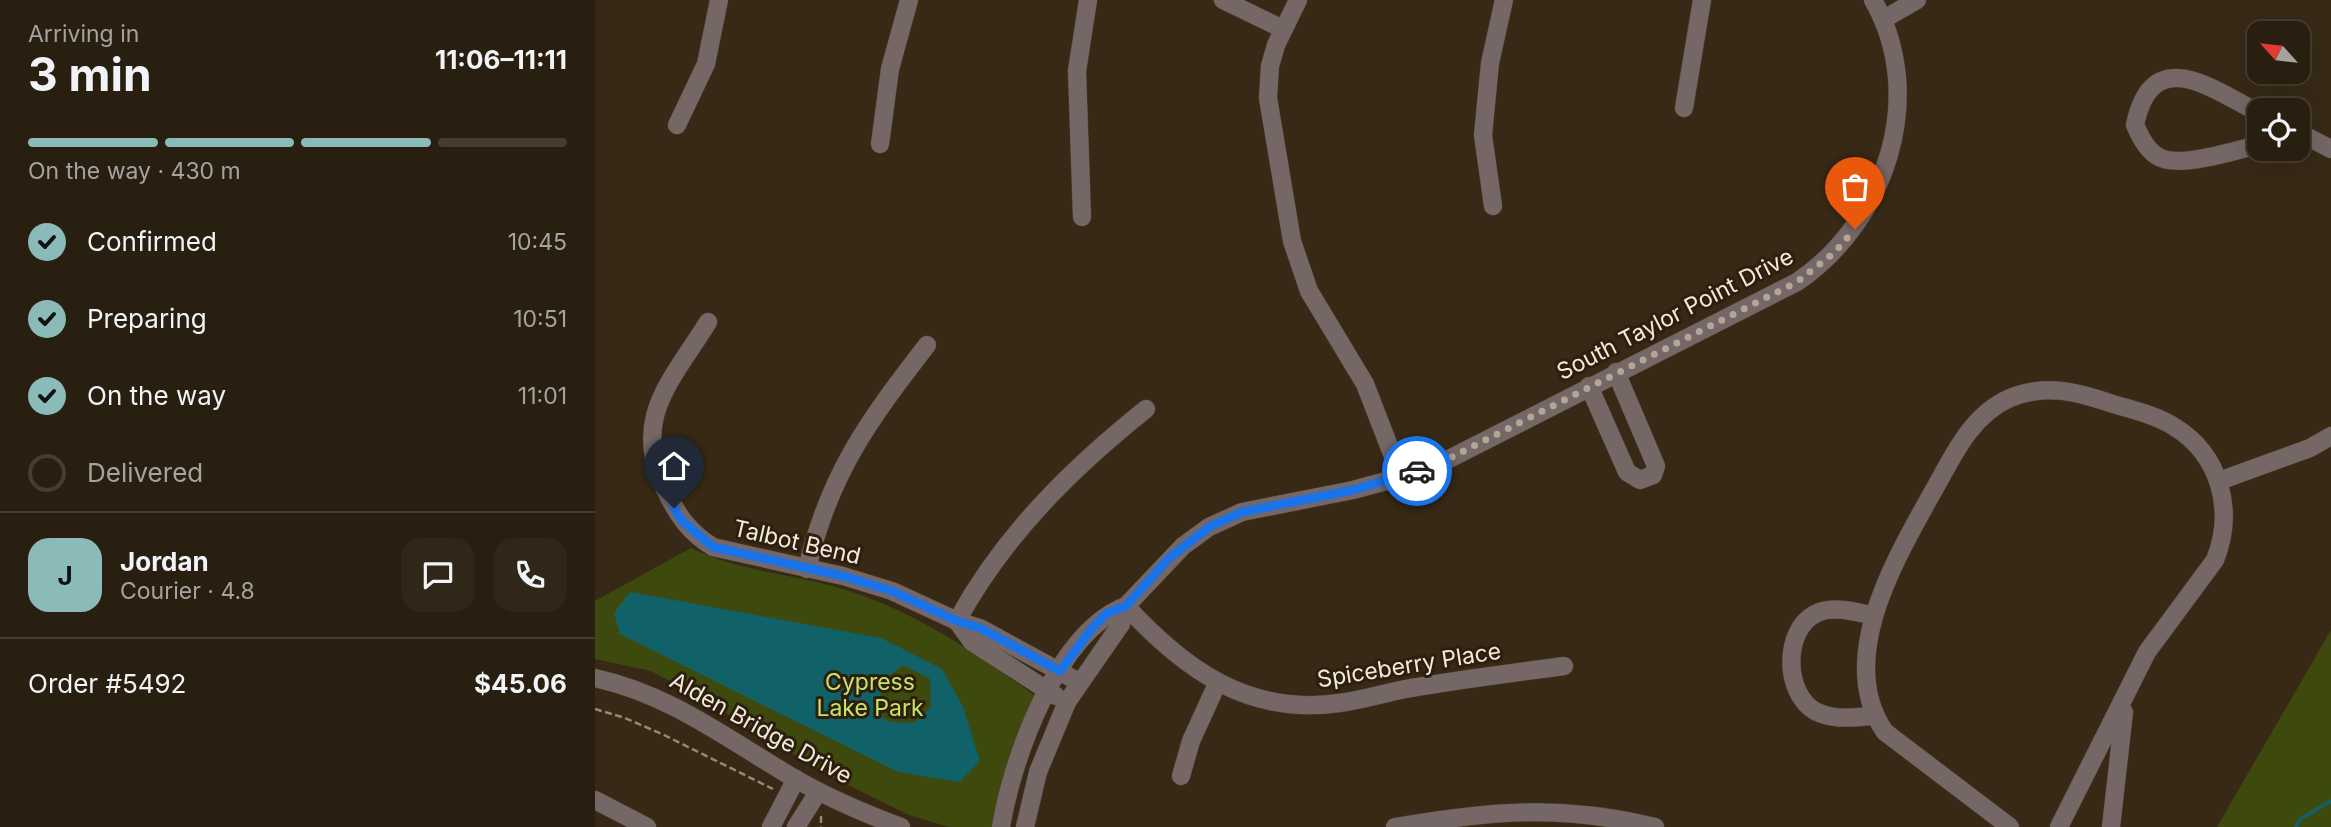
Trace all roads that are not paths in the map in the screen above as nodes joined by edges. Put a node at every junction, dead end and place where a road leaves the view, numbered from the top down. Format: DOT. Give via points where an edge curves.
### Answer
graph roads {
  1 [pos="719,0"];
  2 [pos="909,0"];
  3 [pos="1088,0"];
  4 [pos="1223,0"];
  5 [pos="1298,0"];
  6 [pos="1504,0"];
  7 [pos="1702,0"];
  8 [pos="1873,0"];
  9 [pos="1917,0"];
  10 [pos="1884,19"];
  11 [pos="1283,29"];
  12 [pos="2247,107"];
  13 [pos="1684,108"];
  14 [pos="677,125"];
  15 [pos="2310,140"];
  16 [pos="880,144"];
  17 [pos="2247,148"];
  18 [pos="2331,149"];
  19 [pos="1493,206"];
  20 [pos="1082,217"];
  21 [pos="708,322"];
  22 [pos="927,345"];
  23 [pos="1616,372"];
  24 [pos="1589,386"];
  25 [pos="1146,409"];
  26 [pos="2331,436"];
  27 [pos="1401,477"];
  28 [pos="2218,481"];
  29 [pos="807,569"];
  30 [pos="1126,606"];
  31 [pos="1874,616"];
  32 [pos="957,621"];
  33 [pos="1564,666"];
  34 [pos="1060,671"];
  35 [pos="595,678"];
  36 [pos="1079,682"];
  37 [pos="1217,684"];
  38 [pos="2133,684"];
  39 [pos="1048,691"];
  40 [pos="1067,702"];
  41 [pos="1874,716"];
  42 [pos="1181,776"];
  43 [pos="792,786"];
  44 [pos="814,799"];
  45 [pos="595,800"];
  46 [pos="1601,822"];
  47 [pos="647,827"];
  48 [pos="771,827"];
  49 [pos="796,827"];
  50 [pos="901,827"];
  51 [pos="1001,827"];
  52 [pos="1025,827"];
  53 [pos="1395,827"];
  54 [pos="1655,827"];
  55 [pos="2010,827"];
  56 [pos="2059,827"];
  57 [pos="2111,827"];
  1 -- 14 [label="street" via="706,64"];
  2 -- 16 [label="street" via="890,69"];
  3 -- 20 [label="street" via="1077,71"];
  4 -- 11 [label="street"];
  5 -- 11 [label="street"];
  6 -- 19 [label="street" via="1490,63 1483,135"];
  7 -- 13 [label="street"];
  8 -- 10 [label="street, South Taylor Point Drive"];
  9 -- 10 [label="street"];
  10 -- 23 [label="street, South Taylor Point Drive" via="1896,53 1898,107 1882,177 1855,229 1797,282"];
  11 -- 27 [label="street" via="1270,65 1268,106 1292,241 1309,291 1365,384"];
  12 -- 17 [label="street" via="2197,80 2175,76 2155,83 2139,103 2134,125 2158,158 2183,162"];
  15 -- 18 [label="street"];
  21 -- 29 [label="street, Talbot Bend" via="659,401 650,442 656,471 681,520 701,540 713,547"];
  22 -- 29 [label="street" via="872,416 835,479"];
  23 -- 24 [label="street, South Taylor Point Drive"];
  23 -- 24 [label="street" via="1656,466 1653,475 1640,480 1627,472"];
  24 -- 27 [label="street, South Taylor Point Drive" via="1448,459"];
  25 -- 32 [label="street" via="1097,449 1024,524"];
  26 -- 28 [label="street"];
  27 -- 30 [label="street, South Taylor Point Drive" via="1223,520 1182,546"];
  28 -- 31 [label="street" via="2195,443 2159,418 2071,391 2042,390 2010,398 1985,414 1965,436 1896,559"];
  28 -- 38 [label="street" via="2224,515 2215,560 2155,639"];
  29 -- 32 [label="street, Talbot Bend" via="892,591"];
  30 -- 34 [label="street" via="1107,613"];
  30 -- 36 [label="street" via="1116,632"];
  30 -- 37 [label="street, Spiceberry Place" via="1167,647"];
  31 -- 41 [label="street" via="1867,674"];
  31 -- 41 [label="street" via="1837,609 1809,618 1795,637 1792,676 1799,696 1815,710 1837,718"];
  32 -- 34 [label="street, Talbot Bend" via="980,628"];
  32 -- 39 [label="street, Talbot Bend" via="972,642"];
  33 -- 37 [label="street, Spiceberry Place" via="1441,682 1321,705 1269,700"];
  34 -- 36 [label="street, Talbot Bend"];
  34 -- 39 [label="street"];
  35 -- 43 [label="street, Alden Bridge Drive" via="678,706"];
  36 -- 40 [label="street"];
  37 -- 42 [label="street"];
  38 -- 56 [label="street"];
  38 -- 57 [label="street" via="2123,719"];
  39 -- 40 [label="street, Talbot Bend"];
  39 -- 51 [label="street" via="1016,765"];
  40 -- 52 [label="street" via="1038,772"];
  41 -- 55 [label="street" via="1896,743"];
  43 -- 44 [label="street, Alden Bridge Drive"];
  43 -- 48 [label="street"];
  44 -- 49 [label="street"];
  44 -- 50 [label="street, Alden Bridge Drive"];
  45 -- 47 [label="street"];
  46 -- 53 [label="street" via="1531,810"];
  46 -- 54 [label="street"];
}
